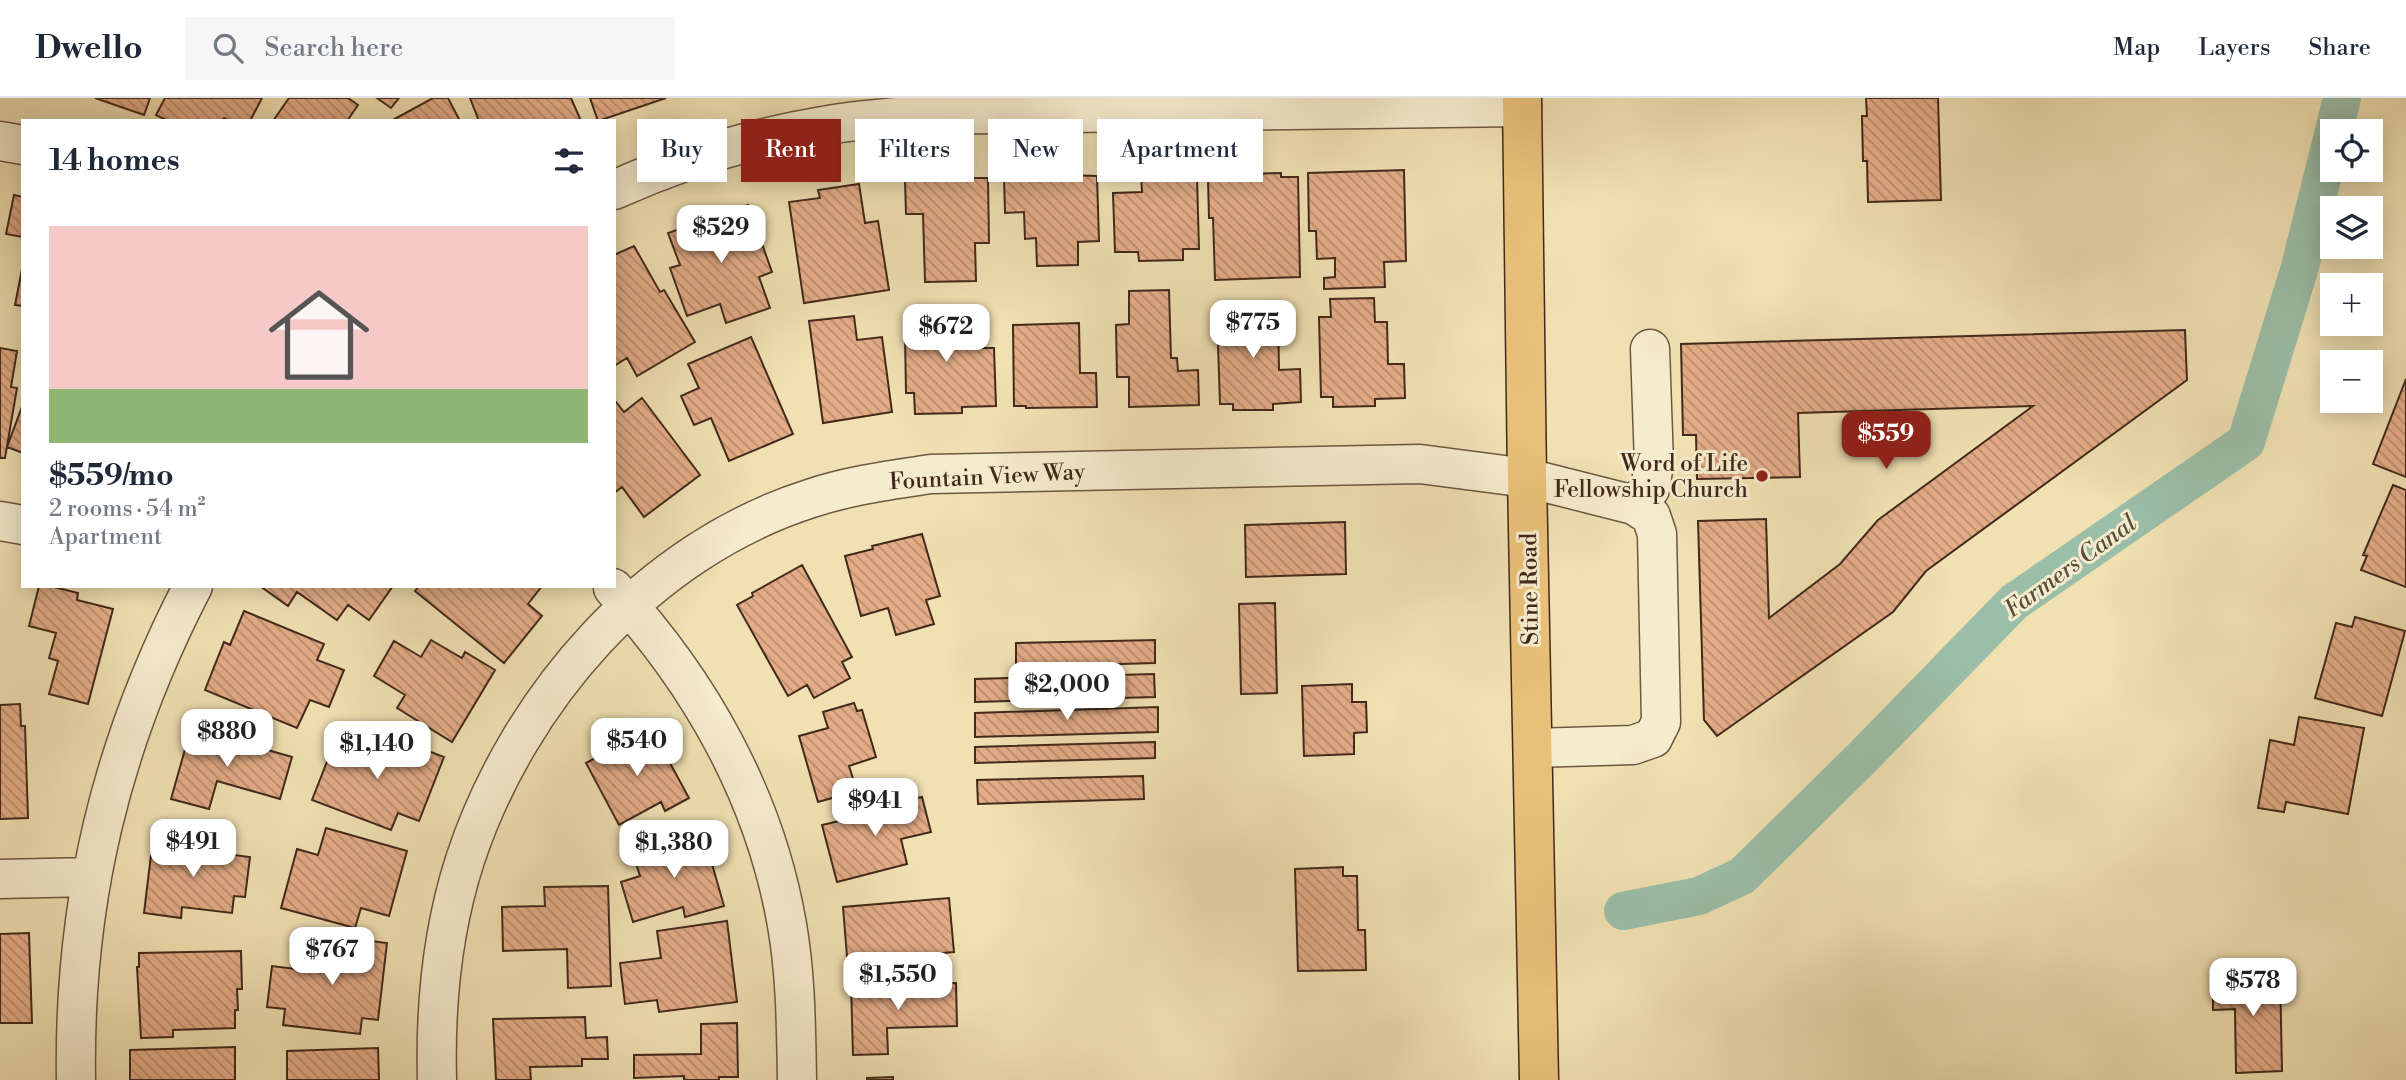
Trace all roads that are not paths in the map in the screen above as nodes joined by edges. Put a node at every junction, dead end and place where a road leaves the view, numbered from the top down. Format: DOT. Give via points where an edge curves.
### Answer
graph roads {
  1 [pos="1522,103"];
  2 [pos="0,141"];
  3 [pos="21,145"];
  4 [pos="616,189"];
  5 [pos="1650,349"];
  6 [pos="1527,478"];
  7 [pos="1634,505"];
  8 [pos="0,521"];
  9 [pos="21,525"];
  10 [pos="191,588"];
  11 [pos="620,596"];
  12 [pos="1533,747"];
  13 [pos="90,877"];
  14 [pos="0,879"];
  15 [pos="76,1080"];
  16 [pos="437,1080"];
  17 [pos="797,1080"];
  18 [pos="1539,1080"];
  1 -- 4 [label="street" via="914,115 824,125 736,145"];
  1 -- 6 [label="main road, Stine Road"];
  2 -- 3 [label="street"];
  5 -- 7 [label="street" via="1654,464 1650,489"];
  6 -- 7 [label="street, Fountain View Way"];
  6 -- 11 [label="street, Fountain View Way" via="1420,464 931,474 870,482 811,498 745,525"];
  6 -- 12 [label="main road, Stine Road"];
  7 -- 12 [label="street" via="1651,516 1657,534 1661,722 1653,738 1633,745"];
  8 -- 9 [label="street"];
  10 -- 13 [label="street" via="123,748"];
  11 -- 16 [label="street, Fountain View Way" via="538,711 496,783 465,860 447,930 437,1013"];
  11 -- 17 [label="street" via="675,662 711,718 746,787 769,850 787,925"];
  12 -- 18 [label="main road, Stine Road"];
  13 -- 14 [label="street"];
  13 -- 15 [label="street" via="79,960"];
}
